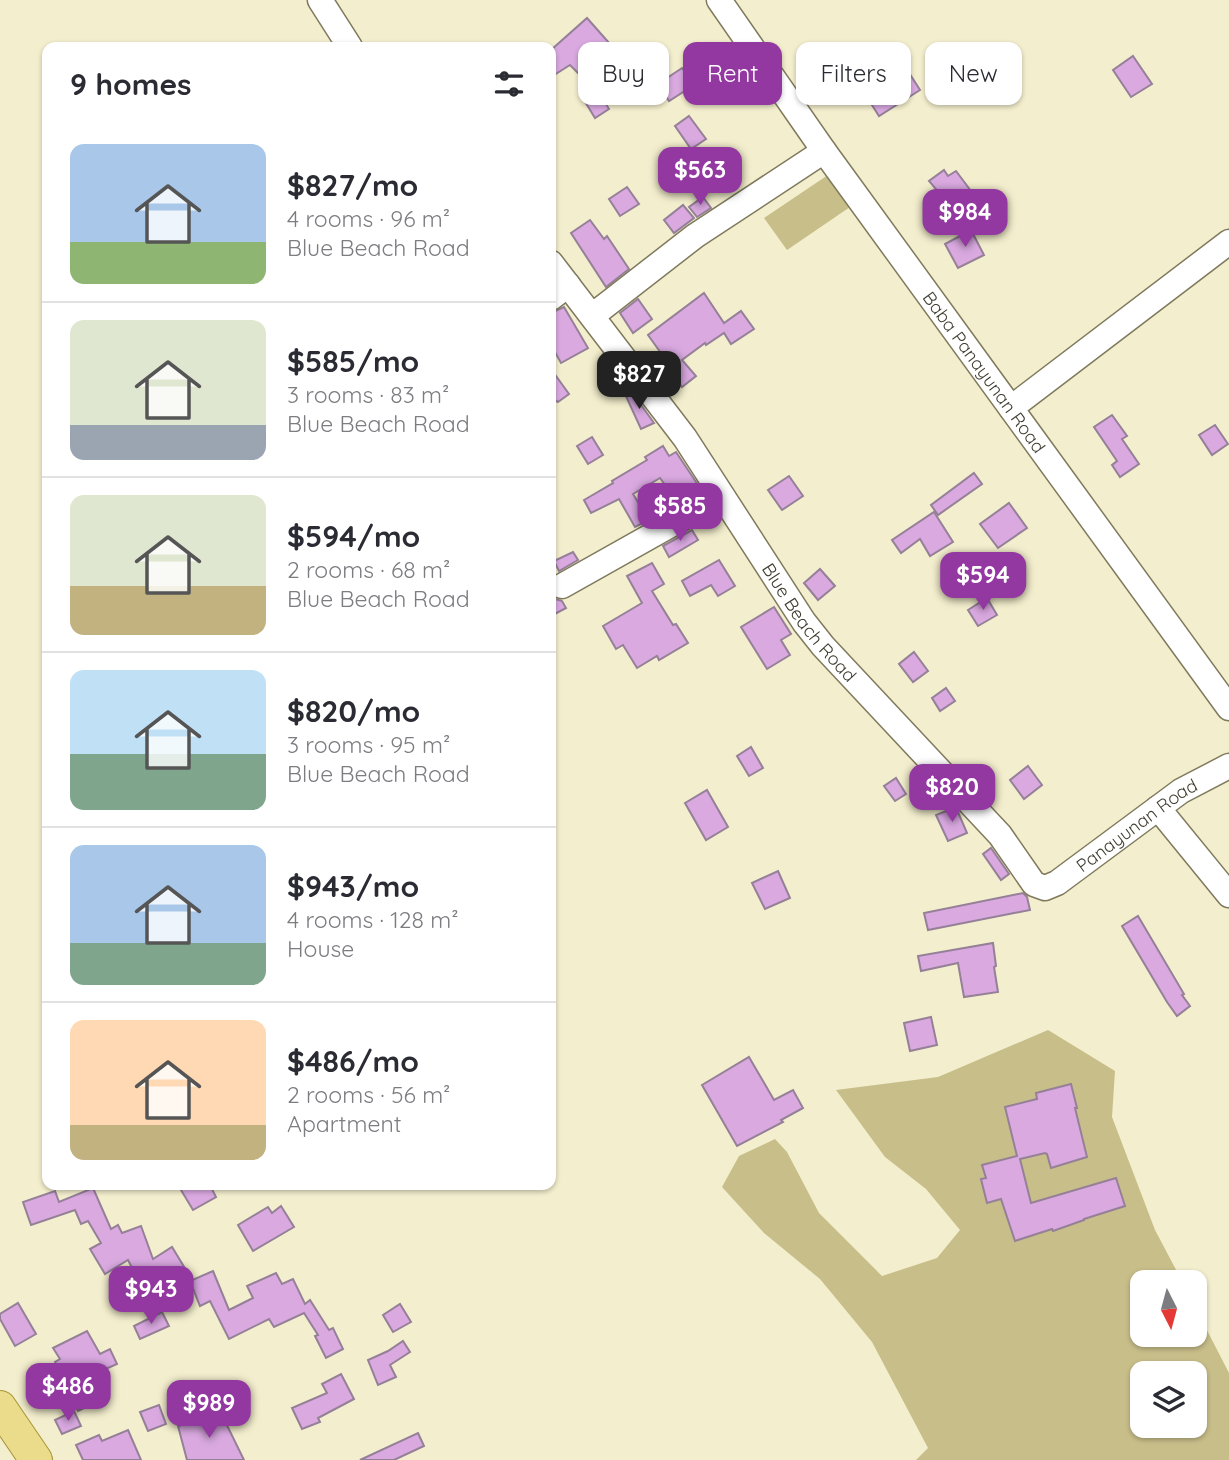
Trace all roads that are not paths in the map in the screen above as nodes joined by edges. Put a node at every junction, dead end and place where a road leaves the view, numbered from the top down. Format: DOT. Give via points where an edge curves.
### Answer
graph roads {
  1 [pos="320,0"];
  2 [pos="719,0"];
  3 [pos="347,42"];
  4 [pos="824,151"];
  5 [pos="1229,242"];
  6 [pos="560,292"];
  7 [pos="592,316"];
  8 [pos="1011,408"];
  9 [pos="722,496"];
  10 [pos="562,586"];
  11 [pos="1229,708"];
  12 [pos="1229,766"];
  13 [pos="1158,808"];
  14 [pos="1045,888"];
  15 [pos="1229,895"];
  16 [pos="0,1407"];
  17 [pos="37,1460"];
  1 -- 3 [label="street"];
  2 -- 4 [label="street, Baba Panayunan Road"];
  4 -- 7 [label="street" via="695,236"];
  4 -- 8 [label="street, Baba Panayunan Road"];
  5 -- 8 [label="street"];
  6 -- 7 [label="street, Blue Beach Road"];
  7 -- 9 [label="street, Blue Beach Road" via="685,438"];
  8 -- 11 [label="street, Baba Panayunan Road"];
  9 -- 10 [label="street"];
  9 -- 14 [label="street, Blue Beach Road" via="823,646 1000,835 1034,884"];
  12 -- 13 [label="street, Panayunan Road"];
  13 -- 14 [label="street, Panayunan Road"];
  13 -- 15 [label="street"];
  16 -- 17 [label="main road"];
}
